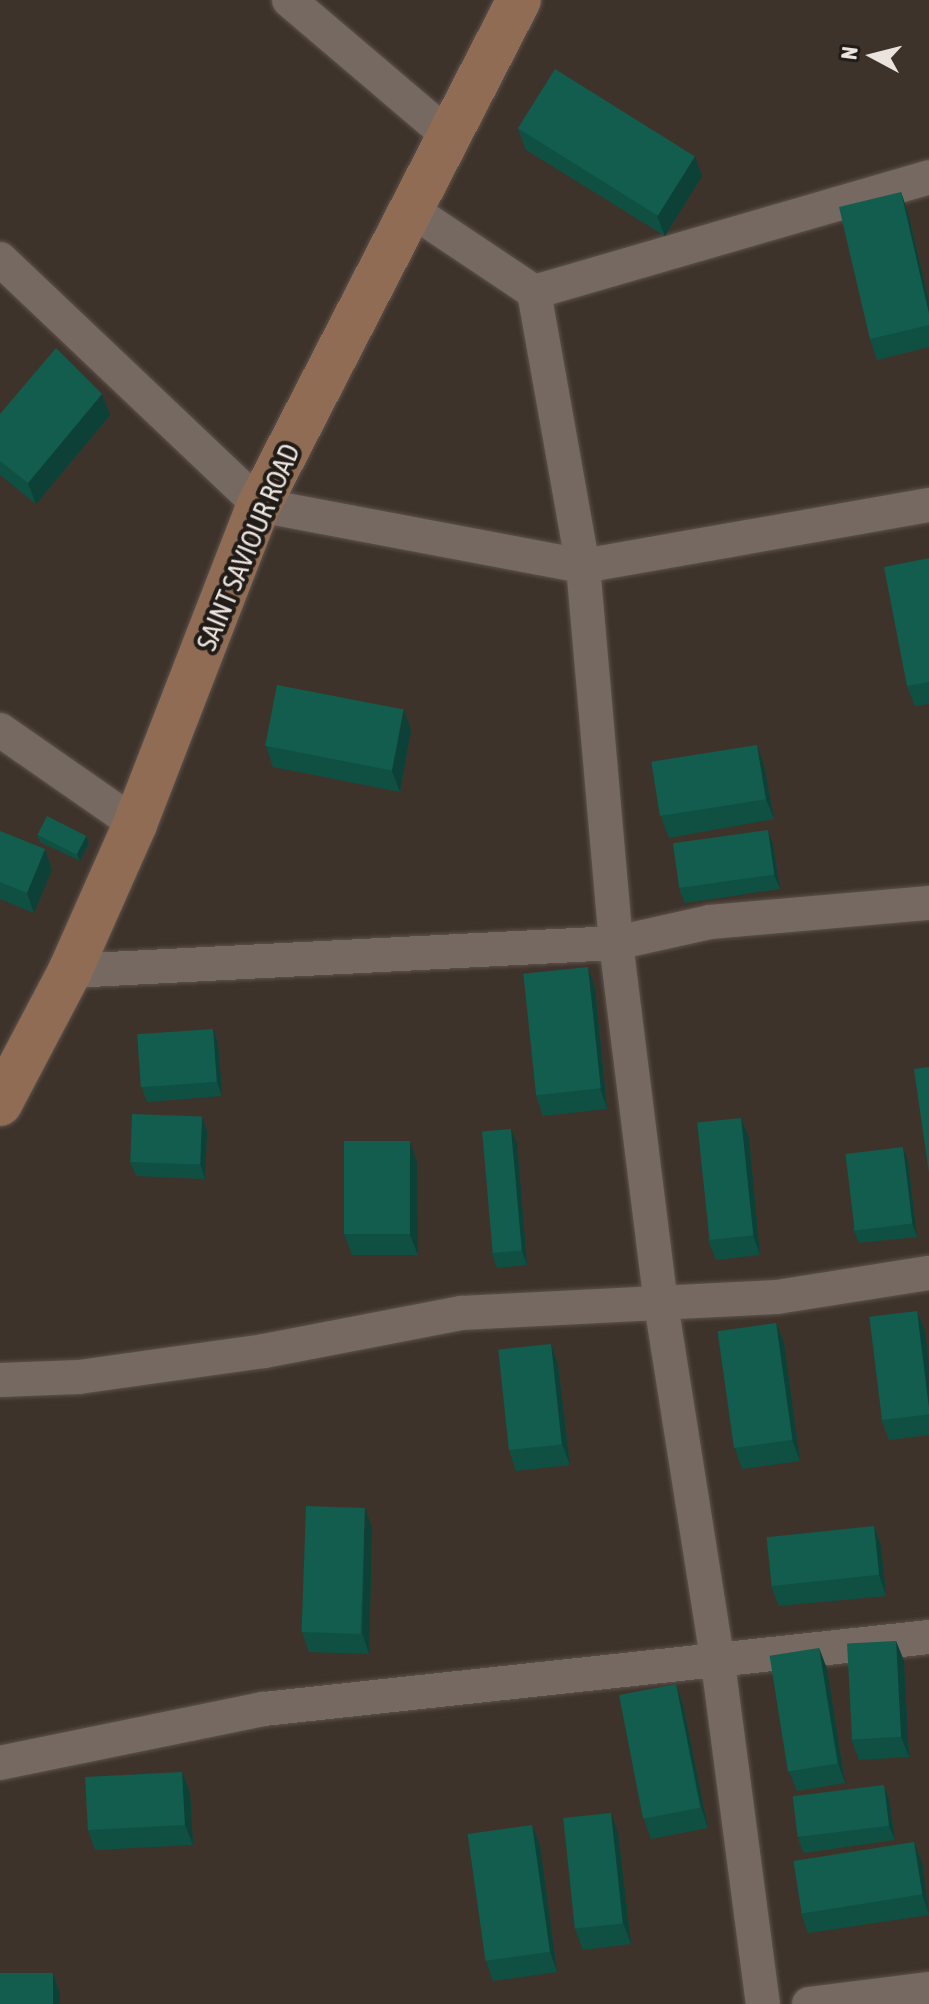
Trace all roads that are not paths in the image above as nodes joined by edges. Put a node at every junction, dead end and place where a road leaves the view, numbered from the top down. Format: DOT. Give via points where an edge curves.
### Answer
graph roads {
  1 [pos="289,0"];
  2 [pos="519,0"];
  3 [pos="450,137"];
  4 [pos="929,177"];
  5 [pos="413,211"];
  6 [pos="0,259"];
  7 [pos="534,292"];
  8 [pos="259,505"];
  9 [pos="929,505"];
  10 [pos="583,566"];
  11 [pos="0,730"];
  12 [pos="135,824"];
  13 [pos="929,903"];
  14 [pos="616,943"];
  15 [pos="70,971"];
  16 [pos="0,1104"];
  17 [pos="929,1273"];
  18 [pos="661,1304"];
  19 [pos="0,1380"];
  20 [pos="929,1637"];
  21 [pos="718,1663"];
  22 [pos="0,1763"];
  23 [pos="929,1989"];
  24 [pos="763,2004"];
  25 [pos="809,2004"];
  1 -- 3 [label="street"];
  2 -- 3 [label="street, SAINT SAVIOUR ROAD"];
  3 -- 5 [label="street, SAINT SAVIOUR ROAD"];
  4 -- 7 [label="street"];
  5 -- 7 [label="street"];
  5 -- 8 [label="street, SAINT SAVIOUR ROAD"];
  6 -- 8 [label="street"];
  7 -- 10 [label="street"];
  8 -- 10 [label="street"];
  8 -- 12 [label="street, SAINT SAVIOUR ROAD"];
  9 -- 10 [label="street"];
  10 -- 14 [label="street"];
  11 -- 12 [label="street"];
  12 -- 15 [label="street, SAINT SAVIOUR ROAD"];
  13 -- 14 [label="street" via="710,922"];
  14 -- 15 [label="street"];
  14 -- 18 [label="street"];
  15 -- 16 [label="street, SAINT SAVIOUR ROAD"];
  17 -- 18 [label="street" via="777,1297"];
  18 -- 19 [label="street" via="461,1313 264,1351 79,1377"];
  18 -- 21 [label="street"];
  20 -- 21 [label="street"];
  21 -- 22 [label="street" via="264,1709"];
  21 -- 24 [label="street"];
  23 -- 25 [label="street"];
}
